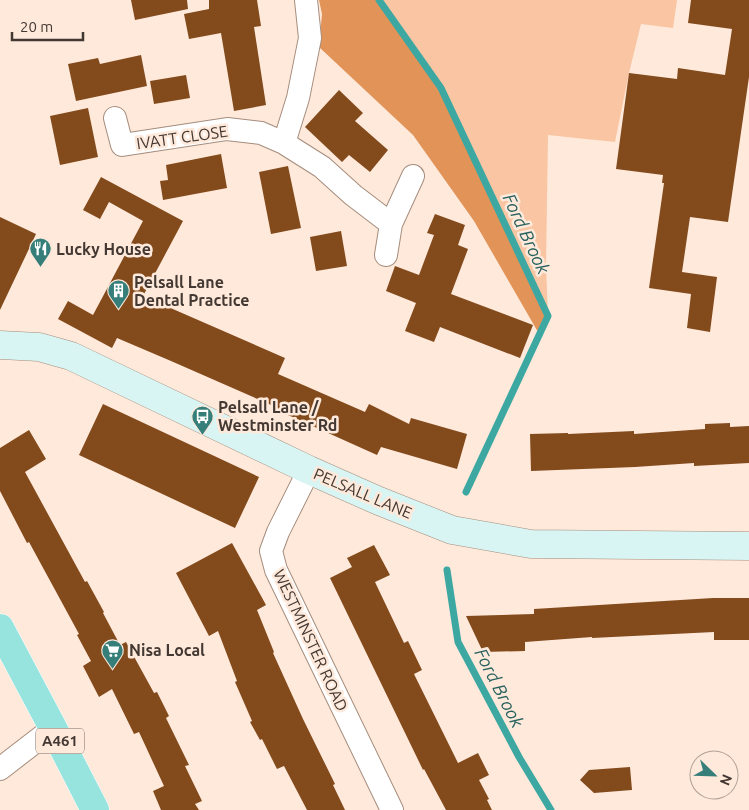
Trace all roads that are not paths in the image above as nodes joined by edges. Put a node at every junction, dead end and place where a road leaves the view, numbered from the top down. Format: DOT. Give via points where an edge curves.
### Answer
graph roads {
  1 [pos="306,0"];
  2 [pos="116,118"];
  3 [pos="284,143"];
  4 [pos="413,176"];
  5 [pos="391,224"];
  6 [pos="386,255"];
  7 [pos="0,345"];
  8 [pos="309,470"];
  9 [pos="749,546"];
  10 [pos="0,628"];
  11 [pos="53,728"];
  12 [pos="0,769"];
  13 [pos="95,810"];
  14 [pos="392,810"];
  1 -- 3 [label="street" via="310,38 298,98"];
  2 -- 3 [label="street, IVATT CLOSE" via="122,145 227,129 261,133"];
  3 -- 5 [label="street, IVATT CLOSE" via="322,167"];
  4 -- 5 [label="street"];
  5 -- 6 [label="street"];
  7 -- 8 [label="main road, PELSALL LANE" via="39,347 71,356"];
  8 -- 9 [label="main road, PELSALL LANE" via="452,530 484,536 531,544"];
  8 -- 14 [label="street, WESTMINSTER ROAD" via="271,551 276,570"];
  10 -- 11 [label="highway, A461"];
  11 -- 12 [label="street"];
  11 -- 13 [label="highway, A461"];
}
